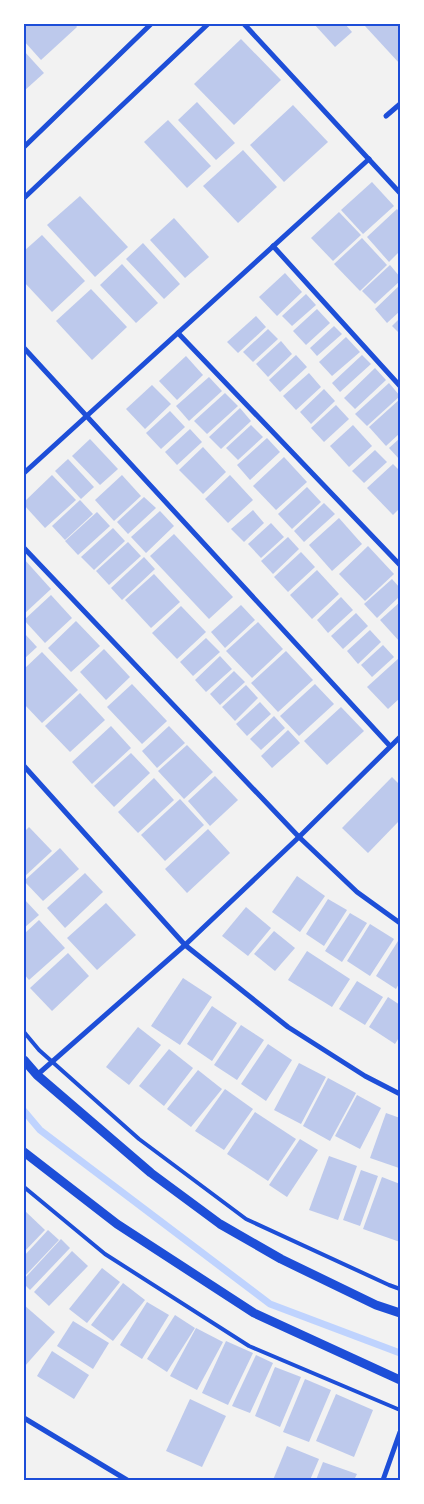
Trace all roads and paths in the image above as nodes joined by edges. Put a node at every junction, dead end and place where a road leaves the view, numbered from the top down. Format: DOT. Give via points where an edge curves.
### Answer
graph roads {
  1 [pos="151,24"];
  2 [pos="208,24"];
  3 [pos="244,24"];
  4 [pos="400,104"];
  5 [pos="386,116"];
  6 [pos="24,147"];
  7 [pos="369,159"];
  8 [pos="400,193"];
  9 [pos="24,198"];
  10 [pos="273,246"];
  11 [pos="178,333"];
  12 [pos="24,348"];
  13 [pos="400,386"];
  14 [pos="87,416"];
  15 [pos="24,473"];
  16 [pos="24,548"];
  17 [pos="400,565"];
  18 [pos="400,737"];
  19 [pos="390,746"];
  20 [pos="24,766"];
  21 [pos="299,837"];
  22 [pos="400,923"];
  23 [pos="185,945"];
  24 [pos="24,1032"];
  25 [pos="24,1060"];
  26 [pos="53,1061"];
  27 [pos="37,1075"];
  28 [pos="400,1094"];
  29 [pos="24,1152"];
  30 [pos="24,1187"];
  31 [pos="400,1289"];
  32 [pos="400,1313"];
  33 [pos="400,1380"];
  34 [pos="400,1410"];
  35 [pos="24,1418"];
  36 [pos="400,1432"];
  37 [pos="127,1480"];
  38 [pos="383,1480"];
  1 -- 6 [label="street"];
  2 -- 9 [label="street"];
  3 -- 7 [label="street"];
  4 -- 5 [label="street"];
  7 -- 8 [label="street"];
  7 -- 10 [label="street"];
  10 -- 11 [label="street"];
  10 -- 13 [label="street"];
  11 -- 14 [label="street"];
  11 -- 17 [label="street"];
  12 -- 14 [label="street"];
  14 -- 15 [label="street"];
  14 -- 19 [label="street"];
  16 -- 21 [label="street"];
  18 -- 19 [label="street"];
  19 -- 21 [label="street"];
  20 -- 23 [label="street"];
  21 -- 22 [label="street" via="356,892"];
  21 -- 23 [label="street"];
  23 -- 26 [label="street"];
  23 -- 28 [label="street" via="288,1027 365,1076"];
  24 -- 26 [label="lane"];
  25 -- 27 [label="street"];
  26 -- 27 [label="street"];
  26 -- 31 [label="lane" via="139,1139 246,1219"];
  27 -- 32 [label="street" via="151,1173 220,1224 281,1259 376,1305"];
  29 -- 33 [label="street" via="117,1224 254,1313"];
  30 -- 34 [label="lane" via="105,1254 249,1346"];
  35 -- 37 [label="street"];
  36 -- 38 [label="street"];
}
